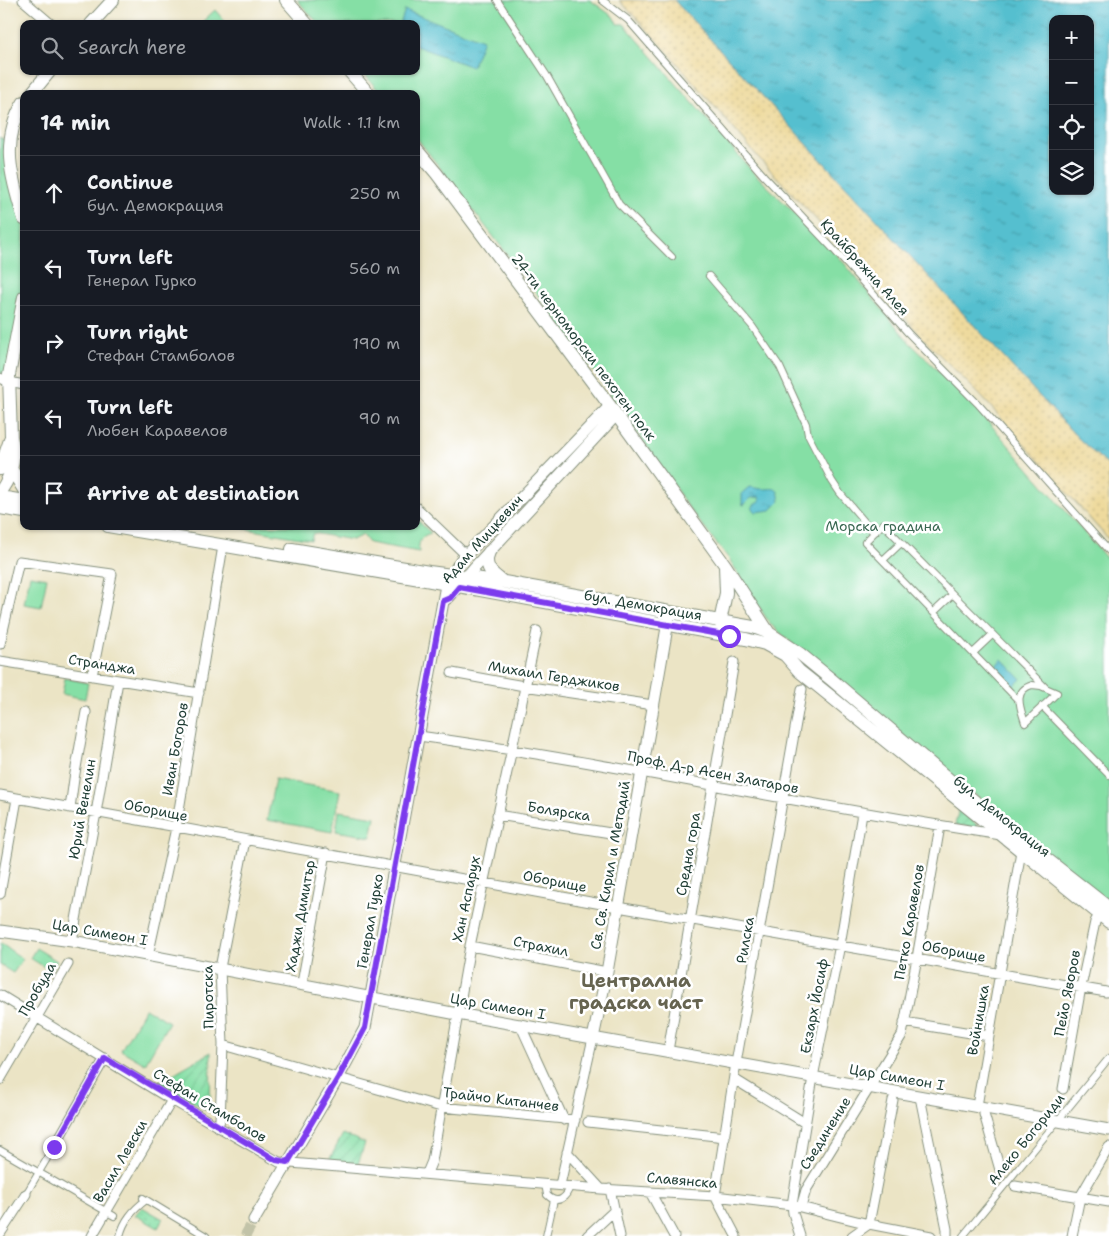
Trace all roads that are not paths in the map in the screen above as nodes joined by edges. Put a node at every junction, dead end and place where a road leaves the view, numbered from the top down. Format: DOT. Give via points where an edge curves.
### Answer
graph roads {
  1 [pos="23,0"];
  2 [pos="113,0"];
  3 [pos="286,0"];
  4 [pos="497,0"];
  5 [pos="602,0"];
  6 [pos="46,20"];
  7 [pos="96,20"];
  8 [pos="304,20"];
  9 [pos="47,75"];
  10 [pos="352,75"];
  11 [pos="34,90"];
  12 [pos="366,90"];
  13 [pos="20,109"];
  14 [pos="420,154"];
  15 [pos="20,206"];
  16 [pos="672,257"];
  17 [pos="709,276"];
  18 [pos="20,314"];
  19 [pos="4,380"];
  20 [pos="20,384"];
  21 [pos="613,411"];
  22 [pos="6,470"];
  23 [pos="20,486"];
  24 [pos="0,492"];
  25 [pos="0,497"];
  26 [pos="20,500"];
  27 [pos="0,508"];
  28 [pos="20,511"];
  29 [pos="420,511"];
  30 [pos="131,530"];
  31 [pos="181,530"];
  32 [pos="874,532"];
  33 [pos="901,543"];
  34 [pos="224,546"];
  35 [pos="1109,551"];
  36 [pos="489,552"];
  37 [pos="466,555"];
  38 [pos="883,560"];
  39 [pos="725,565"];
  40 [pos="449,580"];
  41 [pos="463,582"];
  42 [pos="504,582"];
  43 [pos="952,595"];
  44 [pos="443,601"];
  45 [pos="934,612"];
  46 [pos="669,618"];
  47 [pos="720,622"];
  48 [pos="537,631"];
  49 [pos="769,633"];
  50 [pos="992,635"];
  51 [pos="729,636"];
  52 [pos="0,644"];
  53 [pos="973,653"];
  54 [pos="0,660"];
  55 [pos="734,662"];
  56 [pos="452,672"];
  57 [pos="92,676"];
  58 [pos="118,681"];
  59 [pos="524,686"];
  60 [pos="1045,687"];
  61 [pos="802,689"];
  62 [pos="199,693"];
  63 [pos="1019,701"];
  64 [pos="653,706"];
  65 [pos="1042,706"];
  66 [pos="86,712"];
  67 [pos="419,736"];
  68 [pos="511,750"];
  69 [pos="641,772"];
  70 [pos="1109,775"];
  71 [pos="714,786"];
  72 [pos="0,795"];
  73 [pos="17,799"];
  74 [pos="783,799"];
  75 [pos="70,808"];
  76 [pos="96,813"];
  77 [pos="862,813"];
  78 [pos="497,815"];
  79 [pos="940,826"];
  80 [pos="176,828"];
  81 [pos="617,834"];
  82 [pos="1002,835"];
  83 [pos="245,840"];
  84 [pos="1021,851"];
  85 [pos="326,853"];
  86 [pos="395,866"];
  87 [pos="484,882"];
  88 [pos="0,894"];
  89 [pos="618,907"];
  90 [pos="1104,909"];
  91 [pos="690,920"];
  92 [pos="1109,922"];
  93 [pos="761,931"];
  94 [pos="0,932"];
  95 [pos="72,941"];
  96 [pos="840,944"];
  97 [pos="470,946"];
  98 [pos="148,956"];
  99 [pos="918,958"];
  100 [pos="68,964"];
  101 [pos="220,968"];
  102 [pos="607,972"];
  103 [pos="1000,974"];
  104 [pos="302,983"];
  105 [pos="1081,988"];
  106 [pos="1106,992"];
  107 [pos="0,995"];
  108 [pos="371,997"];
  109 [pos="458,1014"];
  110 [pos="37,1018"];
  111 [pos="904,1022"];
  112 [pos="520,1024"];
  113 [pos="990,1036"];
  114 [pos="593,1038"];
  115 [pos="223,1045"];
  116 [pos="668,1051"];
  117 [pos="105,1058"];
  118 [pos="1109,1058"];
  119 [pos="736,1063"];
  120 [pos="814,1077"];
  121 [pos="338,1078"];
  122 [pos="734,1079"];
  123 [pos="0,1080"];
  124 [pos="870,1088"];
  125 [pos="1064,1089"];
  126 [pos="920,1097"];
  127 [pos="172,1100"];
  128 [pos="893,1100"];
  129 [pos="441,1107"];
  130 [pos="982,1107"];
  131 [pos="564,1120"];
  132 [pos="575,1120"];
  133 [pos="1057,1121"];
  134 [pos="588,1122"];
  135 [pos="805,1123"];
  136 [pos="218,1126"];
  137 [pos="1109,1130"];
  138 [pos="726,1137"];
  139 [pos="54,1147"];
  140 [pos="1109,1147"];
  141 [pos="0,1150"];
  142 [pos="567,1152"];
  143 [pos="288,1162"];
  144 [pos="1000,1170"];
  145 [pos="39,1173"];
  146 [pos="427,1173"];
  147 [pos="545,1184"];
  148 [pos="565,1185"];
  149 [pos="1016,1186"];
  150 [pos="606,1189"];
  151 [pos="650,1192"];
  152 [pos="26,1194"];
  153 [pos="715,1196"];
  154 [pos="1080,1197"];
  155 [pos="554,1200"];
  156 [pos="1109,1202"];
  157 [pos="796,1206"];
  158 [pos="615,1210"];
  159 [pos="110,1214"];
  160 [pos="254,1220"];
  161 [pos="869,1224"];
  162 [pos="0,1234"];
  163 [pos="92,1236"];
  164 [pos="120,1236"];
  165 [pos="206,1236"];
  166 [pos="546,1236"];
  167 [pos="587,1236"];
  168 [pos="620,1236"];
  169 [pos="674,1236"];
  170 [pos="736,1236"];
  171 [pos="800,1236"];
  172 [pos="852,1236"];
  173 [pos="931,1236"];
  174 [pos="947,1236"];
  175 [pos="963,1236"];
  176 [pos="1072,1236"];
  1 -- 6 [label="street"];
  2 -- 7 [label="main road"];
  3 -- 8 [label="main road"];
  4 -- 16 [label="street" via="547,76 619,204"];
  5 -- 35 [label="street, Крайбрежна Алея" via="628,20 764,176 979,405"];
  9 -- 11 [label="main road"];
  10 -- 12 [label="main road"];
  13 -- 15 [label="main road" via="12,123 6,150"];
  14 -- 21 [label="main road, 24-ти черноморски пехотен полк"];
  17 -- 32 [label="street" via="752,326 780,367 808,435 832,481"];
  18 -- 19 [label="main road"];
  19 -- 20 [label="street"];
  19 -- 22 [label="main road" via="11,438"];
  21 -- 36 [label="street, Адам Мицкевич"];
  21 -- 37 [label="street, Адам Мицкевич"];
  21 -- 39 [label="main road, 24-ти черноморски пехотен полк"];
  22 -- 23 [label="main road"];
  22 -- 24 [label="main road" via="9,478"];
  25 -- 26 [label="main road"];
  27 -- 28 [label="main road"];
  29 -- 37 [label="street"];
  30 -- 34 [label="main road, бул. Демокрация"];
  31 -- 40 [label="main road, бул. Демокрация" via="429,572"];
  32 -- 33 [label="street" via="883,524"];
  32 -- 38 [label="street" via="865,542"];
  33 -- 38 [label="street"];
  33 -- 43 [label="street"];
  34 -- 40 [label="main road, бул. Демокрация"];
  34 -- 62 [label="street, Иван Богоров"];
  36 -- 41 [label="street, Адам Мицкевич"];
  36 -- 42 [label="main road" via="486,559 489,569"];
  37 -- 40 [label="street, Адам Мицкевич"];
  38 -- 45 [label="street"];
  39 -- 47 [label="main road" via="726,593"];
  39 -- 49 [label="main road, 24-ти черноморски пехотен полк"];
  40 -- 41 [label="main road, бул. Демокрация"];
  40 -- 44 [label="street, Адам Мицкевич"];
  41 -- 42 [label="main road, бул. Демокрация"];
  41 -- 44 [label="street, Адам Мицкевич" via="450,598"];
  41 -- 46 [label="main road, бул. Демокрация"];
  42 -- 46 [label="main road, бул. Демокрация"];
  43 -- 45 [label="street"];
  43 -- 50 [label="street"];
  44 -- 67 [label="street, Генерал Гурко"];
  45 -- 53 [label="street"];
  46 -- 47 [label="main road, бул. Демокрация" via="694,617"];
  46 -- 51 [label="main road, бул. Демокрация"];
  46 -- 64 [label="street, Св. Св. Кирил и Методий"];
  47 -- 49 [label="main road, бул. Демокрация"];
  47 -- 51 [label="main road"];
  48 -- 59 [label="street, Хан Аспарух"];
  49 -- 90 [label="main road, бул. Демокрация" via="832,680"];
  50 -- 53 [label="street"];
  50 -- 60 [label="street"];
  51 -- 82 [label="main road, бул. Демокрация" via="765,644 785,655 799,671"];
  52 -- 57 [label="street" via="19,561 112,574"];
  53 -- 63 [label="street"];
  54 -- 57 [label="street, Странджа"];
  55 -- 71 [label="street, Средна гора"];
  56 -- 59 [label="street, Михаил Герджиков"];
  57 -- 58 [label="street, Странджа"];
  58 -- 62 [label="street, Странджа"];
  58 -- 76 [label="street, Юрий Венелин"];
  59 -- 64 [label="street, Михаил Герджиков"];
  59 -- 68 [label="street, Хан Аспарух"];
  60 -- 63 [label="street" via="1028,686 1021,692"];
  60 -- 65 [label="street" via="1057,692"];
  61 -- 74 [label="street, Рилска"];
  62 -- 80 [label="street, Иван Богоров"];
  63 -- 65 [label="street" via="1025,723"];
  64 -- 69 [label="street, Св. Св. Кирил и Методий"];
  65 -- 70 [label="street"];
  66 -- 75 [label="street, Юрий Венелин"];
  67 -- 68 [label="street, Проф. Д-р Асен Златаров"];
  67 -- 86 [label="street, Генерал Гурко"];
  68 -- 69 [label="street, Проф. Д-р Асен Златаров"];
  68 -- 78 [label="street, Хан Аспарух"];
  69 -- 71 [label="street, Проф. Д-р Асен Златаров"];
  69 -- 89 [label="street, Св. Св. Кирил и Методий"];
  71 -- 74 [label="street, Проф. Д-р Асен Златаров"];
  71 -- 91 [label="street, Средна гора"];
  72 -- 73 [label="street, Оборище"];
  73 -- 75 [label="street, Оборище"];
  73 -- 88 [label="street"];
  74 -- 77 [label="street, Проф. Д-р Асен Златаров"];
  74 -- 93 [label="street, Рилска"];
  75 -- 76 [label="street, Оборище"];
  76 -- 80 [label="street, Оборище"];
  76 -- 95 [label="street, Юрий Венелин"];
  77 -- 79 [label="street, Проф. Д-р Асен Златаров"];
  77 -- 96 [label="street, Екзарх Йосиф"];
  78 -- 81 [label="street, Болярска"];
  78 -- 87 [label="street, Хан Аспарух"];
  79 -- 82 [label="street, Проф. Д-р Асен Златаров"];
  79 -- 99 [label="street, Петко Каравелов"];
  80 -- 83 [label="street, Оборище"];
  80 -- 98 [label="street, Иван Богоров"];
  82 -- 84 [label="main road, бул. Демокрация"];
  83 -- 85 [label="street, Оборище"];
  83 -- 101 [label="street, Пиротска"];
  84 -- 90 [label="main road, бул. Демокрация"];
  84 -- 103 [label="street, Войнишка"];
  85 -- 86 [label="street, Оборище"];
  85 -- 104 [label="street, Хаджи Димитър"];
  86 -- 87 [label="street, Оборище"];
  86 -- 108 [label="street, Генерал Гурко"];
  87 -- 89 [label="street, Оборище"];
  87 -- 97 [label="street, Хан Аспарух"];
  89 -- 91 [label="street, Оборище"];
  89 -- 102 [label="street, Св. Св. Кирил и Методий"];
  90 -- 92 [label="main road, бул. Демокрация"];
  90 -- 105 [label="street, Пейо Яворов" via="1095,922"];
  91 -- 93 [label="street, Оборище"];
  91 -- 116 [label="street, Средна гора"];
  93 -- 96 [label="street, Оборище"];
  93 -- 119 [label="street, Рилска"];
  94 -- 95 [label="street, Цар Симеон I"];
  95 -- 98 [label="street, Цар Симеон I"];
  96 -- 99 [label="street, Оборище"];
  96 -- 120 [label="street, Екзарх Йосиф"];
  97 -- 102 [label="street, Страхил"];
  97 -- 109 [label="street, Хан Аспарух"];
  98 -- 101 [label="street, Цар Симеон I"];
  99 -- 103 [label="street, Оборище"];
  99 -- 111 [label="street, Петко Каравелов"];
  100 -- 110 [label="street, Пробуда"];
  101 -- 104 [label="street, Цар Симеон I"];
  101 -- 115 [label="street, Пиротска"];
  102 -- 114 [label="street, Св. Св. Кирил и Методий"];
  103 -- 105 [label="street, Оборище"];
  103 -- 113 [label="street, Войнишка"];
  104 -- 108 [label="street, Цар Симеон I"];
  105 -- 106 [label="street, Оборище"];
  105 -- 125 [label="street, Пейо Яворов"];
  107 -- 110 [label="street, Стефан Стамболов"];
  108 -- 109 [label="street, Цар Симеон I"];
  108 -- 121 [label="street, Генерал Гурко" via="365,1028"];
  109 -- 112 [label="street, Цар Симеон I"];
  109 -- 129 [label="street, Хан Аспарух"];
  110 -- 117 [label="street, Стефан Стамболов"];
  110 -- 123 [label="street, Пробуда"];
  111 -- 113 [label="street"];
  111 -- 124 [label="street, Съединение" via="902,1035"];
  112 -- 114 [label="street, Цар Симеон I"];
  112 -- 131 [label="street"];
  113 -- 130 [label="street, Войнишка"];
  114 -- 116 [label="street, Цар Симеон I"];
  114 -- 132 [label="street, Св. Св. Кирил и Методий"];
  115 -- 121 [label="street, Трайчо Китанчев"];
  115 -- 136 [label="street, Пиротска"];
  116 -- 119 [label="street, Цар Симеон I"];
  117 -- 127 [label="street, Стефан Стамболов"];
  117 -- 139 [label="street"];
  118 -- 133 [label="street, Алеко Богориди"];
  119 -- 120 [label="street, Цар Симеон I"];
  119 -- 122 [label="street, Рилска"];
  120 -- 124 [label="street, Цар Симеон I"];
  120 -- 135 [label="street, Екзарх Йосиф"];
  121 -- 129 [label="street, Трайчо Китанчев"];
  121 -- 143 [label="street, Генерал Гурко"];
  122 -- 135 [label="street"];
  122 -- 138 [label="street, Рилска"];
  124 -- 126 [label="street, Цар Симеон I"];
  124 -- 157 [label="street, Съединение"];
  126 -- 130 [label="street, Цар Симеон I"];
  126 -- 174 [label="street"];
  127 -- 136 [label="street, Стефан Стамболов"];
  127 -- 159 [label="street, Васил Левски"];
  128 -- 161 [label="street"];
  129 -- 131 [label="street, Трайчо Китанчев"];
  129 -- 146 [label="street, Хан Аспарух"];
  130 -- 133 [label="street, Цар Симеон I"];
  130 -- 144 [label="street, Войнишка"];
  131 -- 132 [label="street, Трайчо Китанчев"];
  132 -- 142 [label="street, Св. Св. Кирил и Методий"];
  133 -- 137 [label="street, Цар Симеон I"];
  133 -- 175 [label="street, Алеко Богориди"];
  134 -- 138 [label="street"];
  135 -- 157 [label="street, Екзарх Йосиф"];
  136 -- 143 [label="street, Стефан Стамболов" via="276,1160"];
  138 -- 153 [label="street, Рилска"];
  139 -- 145 [label="street"];
  140 -- 154 [label="street"];
  141 -- 145 [label="street"];
  142 -- 148 [label="street, Св. Св. Кирил и Методий"];
  142 -- 150 [label="street"];
  143 -- 146 [label="street, Стефан Стамболов"];
  143 -- 160 [label="street, Генерал Гурко"];
  145 -- 152 [label="street"];
  145 -- 159 [label="street"];
  146 -- 147 [label="street, Славянска"];
  147 -- 148 [label="street, Славянска"];
  147 -- 155 [label="street" via="547,1196"];
  148 -- 150 [label="street, Славянска"];
  148 -- 155 [label="street" via="565,1197"];
  149 -- 154 [label="street"];
  150 -- 151 [label="street, Славянска"];
  150 -- 158 [label="street"];
  151 -- 153 [label="street, Славянска"];
  151 -- 169 [label="street"];
  152 -- 162 [label="street"];
  153 -- 157 [label="street, Славянска"];
  153 -- 170 [label="street"];
  154 -- 156 [label="street"];
  154 -- 176 [label="street"];
  155 -- 166 [label="street"];
  157 -- 161 [label="street, Славянска"];
  157 -- 171 [label="street" via="793,1213"];
  158 -- 167 [label="street"];
  158 -- 168 [label="street"];
  159 -- 163 [label="street, Васил Левски"];
  161 -- 172 [label="street"];
  161 -- 173 [label="street, Славянска"];
  164 -- 165 [label="street" via="125,1222 144,1199"];
}
